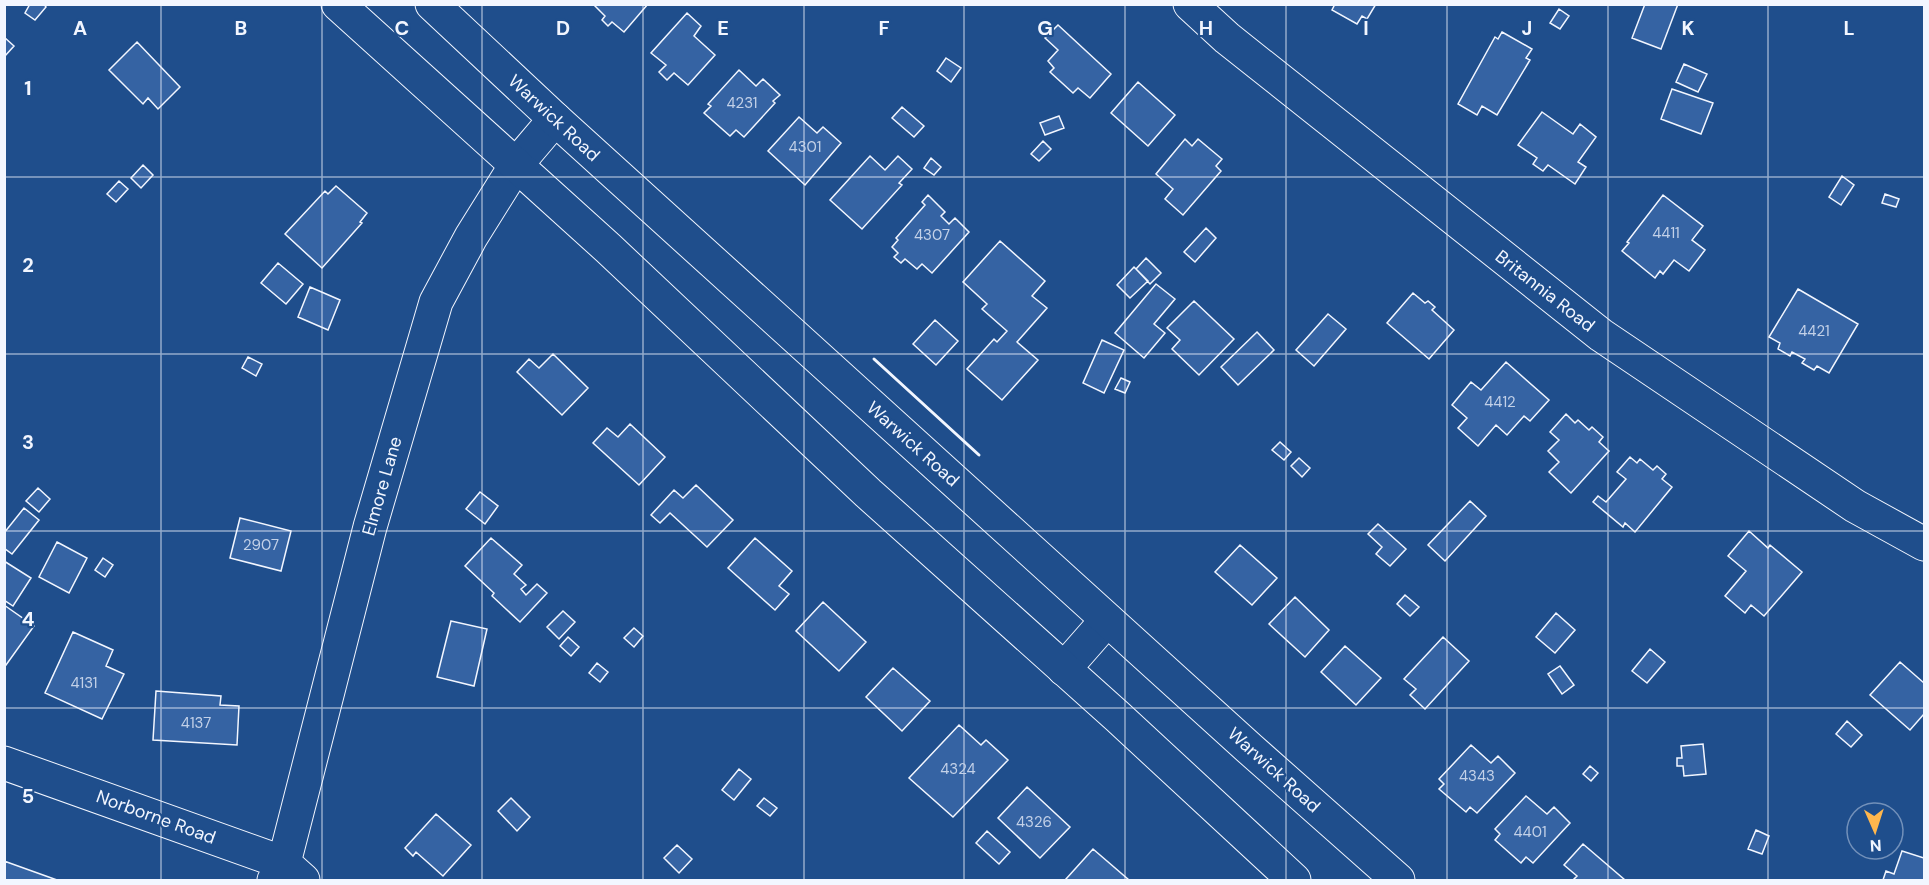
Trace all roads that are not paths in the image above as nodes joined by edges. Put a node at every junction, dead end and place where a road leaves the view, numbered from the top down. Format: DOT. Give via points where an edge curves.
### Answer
graph roads {
  1 [pos="338,4"];
  2 [pos="432,4"];
  3 [pos="1190,4"];
  4 [pos="555,119"];
  5 [pos="516,165"];
  6 [pos="1924,544"];
  7 [pos="1107,620"];
  8 [pos="1064,669"];
  9 [pos="4,763"];
  10 [pos="287,875"];
  11 [pos="1294,880"];
  12 [pos="1398,880"];
  1 -- 5 [label="main road"];
  2 -- 4 [label="main road, Warwick Road"];
  3 -- 6 [label="main road, Britannia Road" via="1227,39 1601,335 1855,506"];
  4 -- 5 [label="main road, Elmore Lane"];
  4 -- 7 [label="main road, Warwick Road"];
  5 -- 8 [label="main road" via="868,493"];
  5 -- 10 [label="main road, Elmore Lane" via="436,302 370,527"];
  7 -- 8 [label="main road"];
  7 -- 12 [label="main road, Warwick Road"];
  8 -- 11 [label="main road"];
  9 -- 10 [label="main road, Norborne Road"];
}
